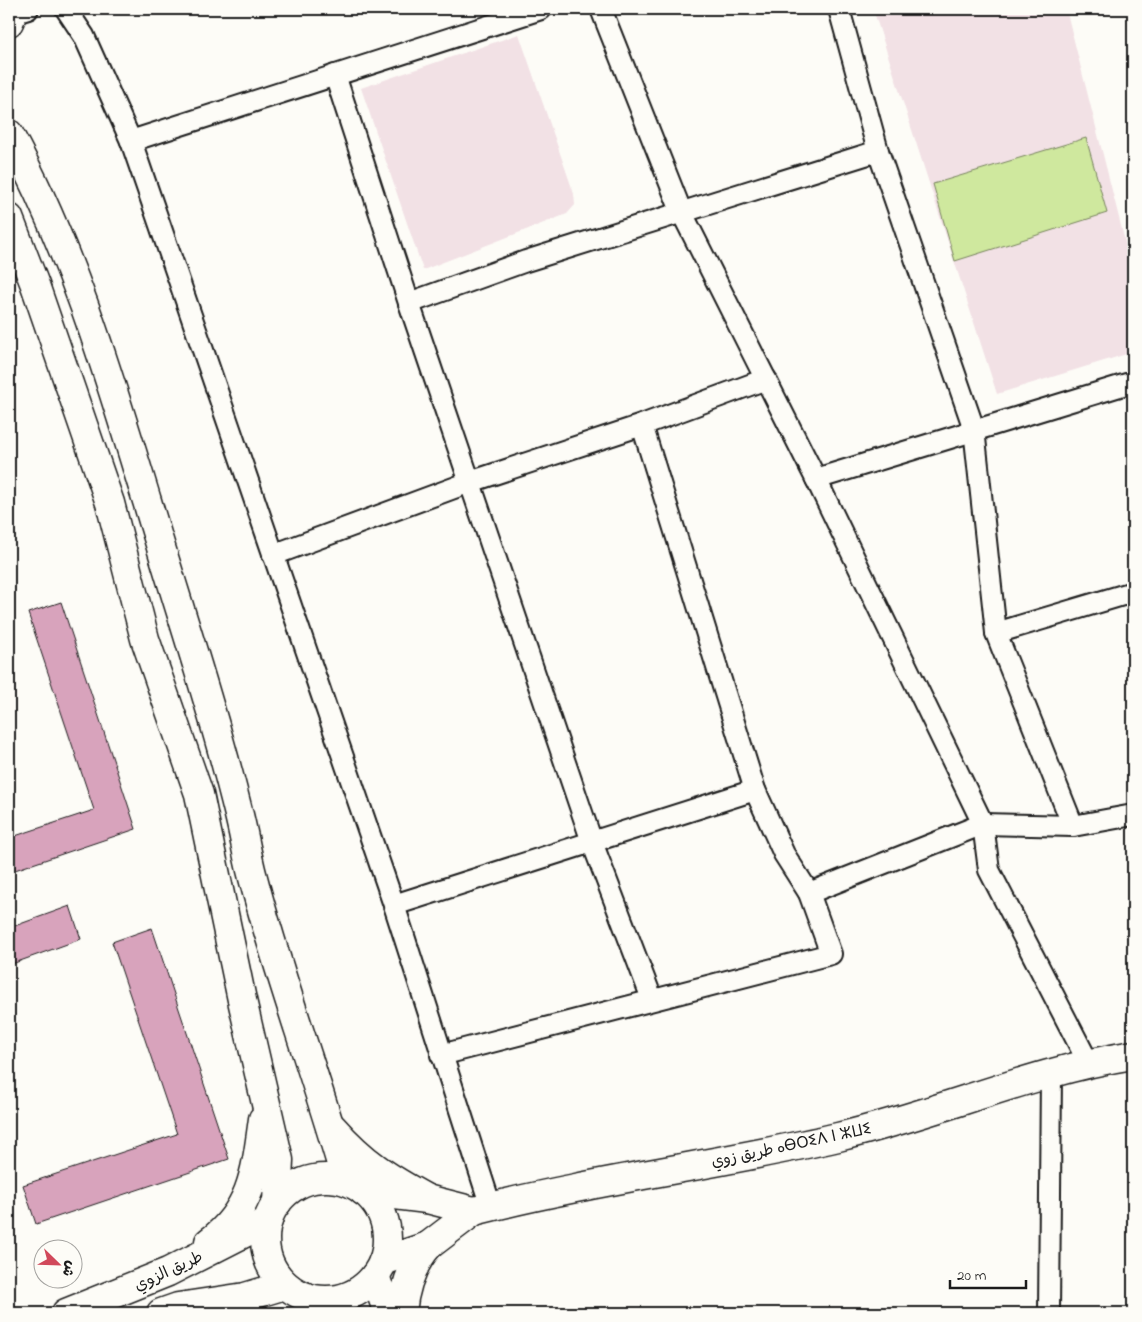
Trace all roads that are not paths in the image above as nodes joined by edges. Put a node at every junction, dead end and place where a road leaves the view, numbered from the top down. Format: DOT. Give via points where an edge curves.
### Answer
graph roads {
  1 [pos="66,9"];
  2 [pos="541,9"];
  3 [pos="602,9"];
  4 [pos="839,9"];
  5 [pos="335,74"];
  6 [pos="9,134"];
  7 [pos="131,141"];
  8 [pos="878,151"];
  9 [pos="681,211"];
  10 [pos="9,218"];
  11 [pos="409,304"];
  12 [pos="766,379"];
  13 [pos="1133,382"];
  14 [pos="642,425"];
  15 [pos="974,429"];
  16 [pos="816,479"];
  17 [pos="470,482"];
  18 [pos="273,556"];
  19 [pos="1133,592"];
  20 [pos="996,633"];
  21 [pos="755,790"];
  22 [pos="1133,815"];
  23 [pos="984,824"];
  24 [pos="1073,826"];
  25 [pos="592,842"];
  26 [pos="809,894"];
  27 [pos="394,905"];
  28 [pos="652,999"];
  29 [pos="441,1055"];
  30 [pos="1133,1056"];
  31 [pos="1088,1062"];
  32 [pos="1051,1074"];
  33 [pos="266,1097"];
  34 [pos="330,1126"];
  35 [pos="354,1186"];
  36 [pos="427,1199"];
  37 [pos="483,1209"];
  38 [pos="272,1212"];
  39 [pos="428,1246"];
  40 [pos="379,1269"];
  41 [pos="168,1272"];
  42 [pos="301,1298"];
  43 [pos="169,1310"];
  44 [pos="1044,1312"];
  45 [pos="66,1313"];
  46 [pos="248,1313"];
  47 [pos="388,1313"];
  48 [pos="402,1313"];
  1 -- 7 [label="street" via="84,36"];
  2 -- 5 [label="street"];
  3 -- 9 [label="street"];
  4 -- 8 [label="street"];
  5 -- 7 [label="street"];
  5 -- 11 [label="street"];
  6 -- 34 [label="main road" via="36,185 74,275 126,432 226,765 271,938"];
  7 -- 18 [label="street"];
  8 -- 9 [label="street"];
  8 -- 15 [label="street"];
  9 -- 11 [label="street" via="526,261"];
  9 -- 12 [label="street"];
  10 -- 33 [label="main road" via="110,503 145,639 199,794"];
  11 -- 17 [label="street"];
  12 -- 14 [label="street"];
  12 -- 16 [label="street"];
  13 -- 15 [label="street"];
  14 -- 17 [label="street"];
  14 -- 21 [label="street"];
  15 -- 16 [label="street"];
  15 -- 20 [label="street"];
  16 -- 23 [label="street"];
  17 -- 18 [label="street"];
  17 -- 25 [label="street"];
  18 -- 27 [label="street"];
  19 -- 20 [label="street"];
  20 -- 24 [label="street"];
  21 -- 25 [label="street"];
  21 -- 26 [label="street" via="784,854"];
  22 -- 24 [label="street"];
  23 -- 24 [label="street"];
  23 -- 26 [label="street"];
  23 -- 31 [label="street" via="988,870"];
  25 -- 27 [label="street"];
  25 -- 28 [label="street"];
  26 -- 28 [label="street" via="831,954"];
  27 -- 29 [label="street"];
  28 -- 29 [label="street"];
  29 -- 37 [label="street"];
  30 -- 31 [label="main road, طريق زوي ⴰⴱⵔⵉⴷ ⵏ ⵣⵡⵉ"];
  31 -- 32 [label="main road, طريق زوي ⴰⴱⵔⵉⴷ ⵏ ⵣⵡⵉ"];
  32 -- 37 [label="main road, طريق زوي ⴰⴱⵔⵉⴷ ⵏ ⵣⵡⵉ" via="839,1136"];
  32 -- 44 [label="street"];
  33 -- 38 [label="main road" via="279,1160"];
  33 -- 41 [label="main road" via="256,1169 243,1206 218,1235"];
  34 -- 35 [label="main road"];
  34 -- 36 [label="main road" via="357,1154"];
  35 -- 36 [label="main road"];
  35 -- 38 [label="main road" via="327,1178 308,1181 291,1190"];
  35 -- 40 [label="main road" via="376,1204 385,1222 387,1242"];
  36 -- 37 [label="main road"];
  37 -- 39 [label="main road"];
  38 -- 41 [label="main road, طريق الزوي"];
  38 -- 42 [label="main road" via="265,1238 267,1255 274,1271"];
  39 -- 40 [label="main road"];
  39 -- 48 [label="main road" via="417,1259"];
  40 -- 42 [label="main road" via="360,1290 343,1298 324,1301"];
  40 -- 47 [label="main road"];
  41 -- 45 [label="main road, طريق الزوي"];
  42 -- 43 [label="main road" via="245,1297"];
  43 -- 46 [label="main road"];
}
